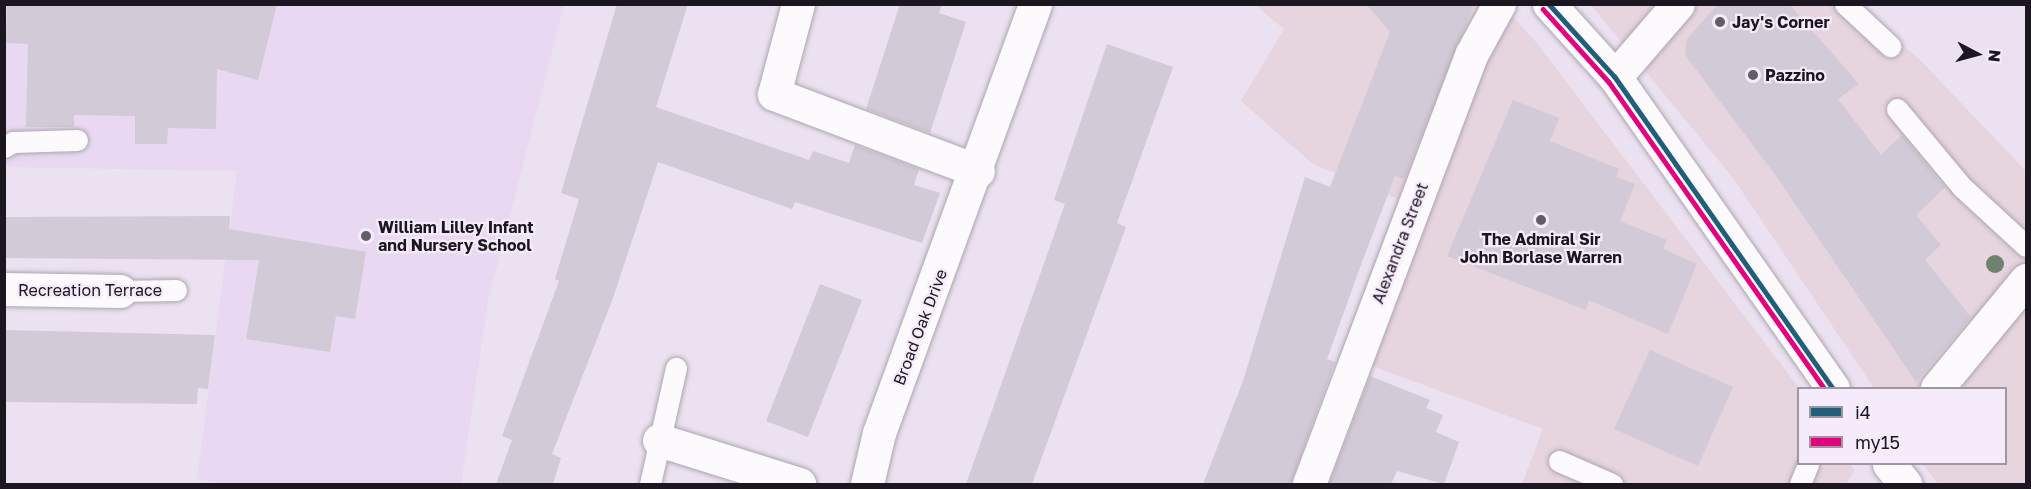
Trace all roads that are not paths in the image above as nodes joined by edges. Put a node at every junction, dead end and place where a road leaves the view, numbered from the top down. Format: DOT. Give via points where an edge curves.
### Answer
graph roads {
  1 [pos="798,4"];
  2 [pos="1035,4"];
  3 [pos="1499,4"];
  4 [pos="1549,4"];
  5 [pos="1678,4"];
  6 [pos="1845,4"];
  7 [pos="1890,46"];
  8 [pos="1615,77"];
  9 [pos="1897,109"];
  10 [pos="77,140"];
  11 [pos="4,147"];
  12 [pos="978,171"];
  13 [pos="2026,246"];
  14 [pos="2026,280"];
  15 [pos="4,289"];
  16 [pos="176,290"];
  17 [pos="120,291"];
  18 [pos="676,368"];
  19 [pos="1832,387"];
  20 [pos="1938,387"];
  21 [pos="659,440"];
  22 [pos="1559,461"];
  23 [pos="1808,465"];
  24 [pos="1890,465"];
  25 [pos="650,484"];
  26 [pos="800,484"];
  27 [pos="867,484"];
  28 [pos="1309,484"];
  29 [pos="1612,484"];
  30 [pos="1800,484"];
  31 [pos="1905,484"];
  1 -- 12 [label="street" via="774,94"];
  2 -- 12 [label="street, Broad Oak Drive"];
  3 -- 28 [label="street, Alexandra Street" via="1471,55"];
  4 -- 8 [label="street"];
  5 -- 8 [label="street"];
  6 -- 7 [label="lane"];
  8 -- 19 [label="street"];
  9 -- 13 [label="lane" via="1962,187"];
  10 -- 11 [label="lane" via="13,142"];
  12 -- 27 [label="street, Broad Oak Drive" via="879,433"];
  14 -- 20 [label="street"];
  15 -- 17 [label="street, Recreation Terrace"];
  16 -- 17 [label="lane, Recreation Terrace"];
  18 -- 21 [label="lane"];
  21 -- 25 [label="lane"];
  21 -- 26 [label="street"];
  22 -- 29 [label="lane"];
  23 -- 30 [label="lane"];
  24 -- 31 [label="street"];
}
